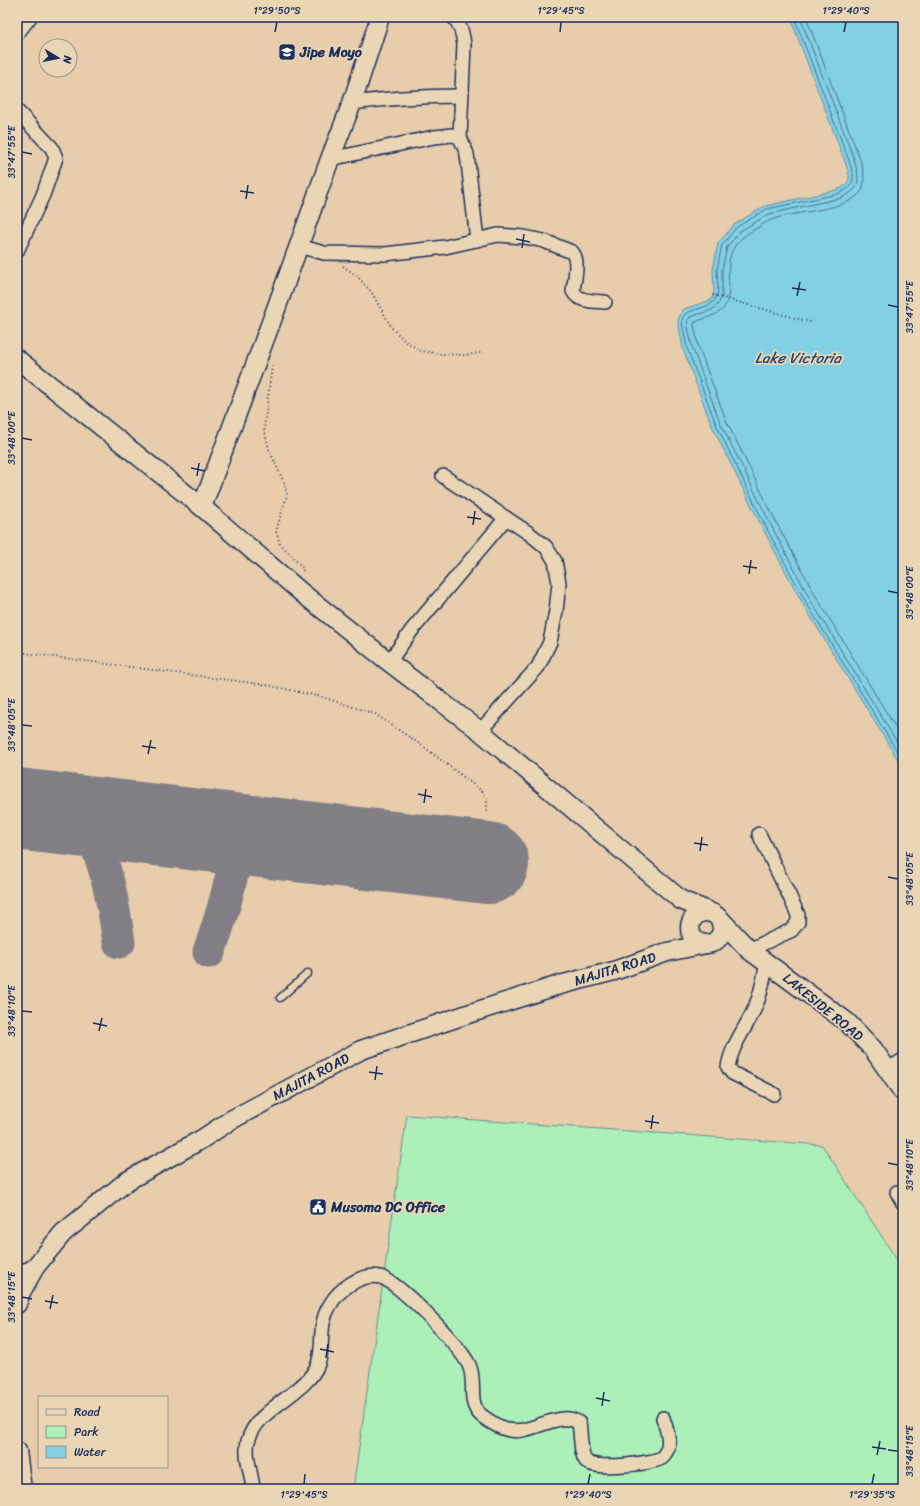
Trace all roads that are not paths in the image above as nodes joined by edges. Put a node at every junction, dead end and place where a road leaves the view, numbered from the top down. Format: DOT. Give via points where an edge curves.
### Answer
graph roads {
  1 [pos="30,17"];
  2 [pos="380,17"];
  3 [pos="453,17"];
  4 [pos="17,34"];
  5 [pos="461,96"];
  6 [pos="352,103"];
  7 [pos="17,111"];
  8 [pos="460,137"];
  9 [pos="330,158"];
  10 [pos="477,240"];
  11 [pos="299,246"];
  12 [pos="17,251"];
  13 [pos="605,302"];
  14 [pos="17,359"];
  15 [pos="443,476"];
  16 [pos="202,507"];
  17 [pos="506,518"];
  18 [pos="389,662"];
  19 [pos="480,731"];
  20 [pos="759,834"];
  21 [pos="682,900"];
  22 [pos="714,915"];
  23 [pos="691,927"];
  24 [pos="708,944"];
  25 [pos="749,950"];
  26 [pos="667,952"];
  27 [pos="767,962"];
  28 [pos="308,973"];
  29 [pos="280,998"];
  30 [pos="903,1060"];
  31 [pos="888,1069"];
  32 [pos="903,1092"];
  33 [pos="774,1094"];
  34 [pos="35,1267"];
  35 [pos="17,1272"];
  36 [pos="17,1304"];
  37 [pos="663,1418"];
  38 [pos="17,1451"];
  39 [pos="22,1489"];
  40 [pos="253,1489"];
  1 -- 4 [label="street"];
  2 -- 6 [label="main road"];
  3 -- 5 [label="street" via="463,33"];
  5 -- 6 [label="street" via="387,98"];
  5 -- 8 [label="street"];
  6 -- 9 [label="main road"];
  7 -- 12 [label="street" via="52,148 56,158 43,195"];
  8 -- 9 [label="street" via="434,137"];
  8 -- 10 [label="street" via="467,154"];
  9 -- 11 [label="main road"];
  10 -- 11 [label="street" via="445,248 385,254 324,253"];
  10 -- 13 [label="street" via="498,235 524,237 572,252 576,263 573,291 582,299"];
  11 -- 16 [label="main road"];
  14 -- 16 [label="main road"];
  15 -- 17 [label="street"];
  16 -- 18 [label="main road" via="302,593"];
  17 -- 18 [label="street" via="412,630"];
  17 -- 19 [label="street" via="546,547 555,561 559,584 556,610 550,642 538,667"];
  18 -- 19 [label="main road"];
  19 -- 21 [label="main road"];
  20 -- 25 [label="street" via="798,915 798,922 792,930"];
  21 -- 22 [label="main road"];
  21 -- 23 [label="main road"];
  22 -- 23 [label="main road" via="701,912 695,916"];
  22 -- 24 [label="main road" via="723,926 722,934"];
  22 -- 25 [label="main road"];
  23 -- 24 [label="main road" via="694,938 699,943"];
  23 -- 26 [label="main road"];
  24 -- 25 [label="main road"];
  24 -- 26 [label="main road"];
  25 -- 27 [label="main road, LAKESIDE ROAD"];
  26 -- 34 [label="main road, MAJITA ROAD" via="361,1050 231,1120 127,1181 63,1233"];
  27 -- 31 [label="main road, LAKESIDE ROAD" via="847,1022"];
  27 -- 33 [label="street" via="757,1004 734,1046 728,1067 732,1073"];
  28 -- 29 [label="lane"];
  30 -- 31 [label="street"];
  31 -- 32 [label="main road, LAKESIDE ROAD"];
  34 -- 35 [label="street"];
  34 -- 36 [label="main road, MAJITA ROAD"];
  37 -- 40 [label="street" via="668,1445 663,1457 624,1465 592,1465 586,1462 579,1423 573,1419 560,1419 524,1430 510,1430 496,1424 476,1410 472,1376 469,1365 460,1351 403,1293 387,1280 369,1276 343,1289 330,1304 324,1317 318,1362 313,1374 271,1410 251,1433 248,1455"];
  38 -- 39 [label="main road"];
}
